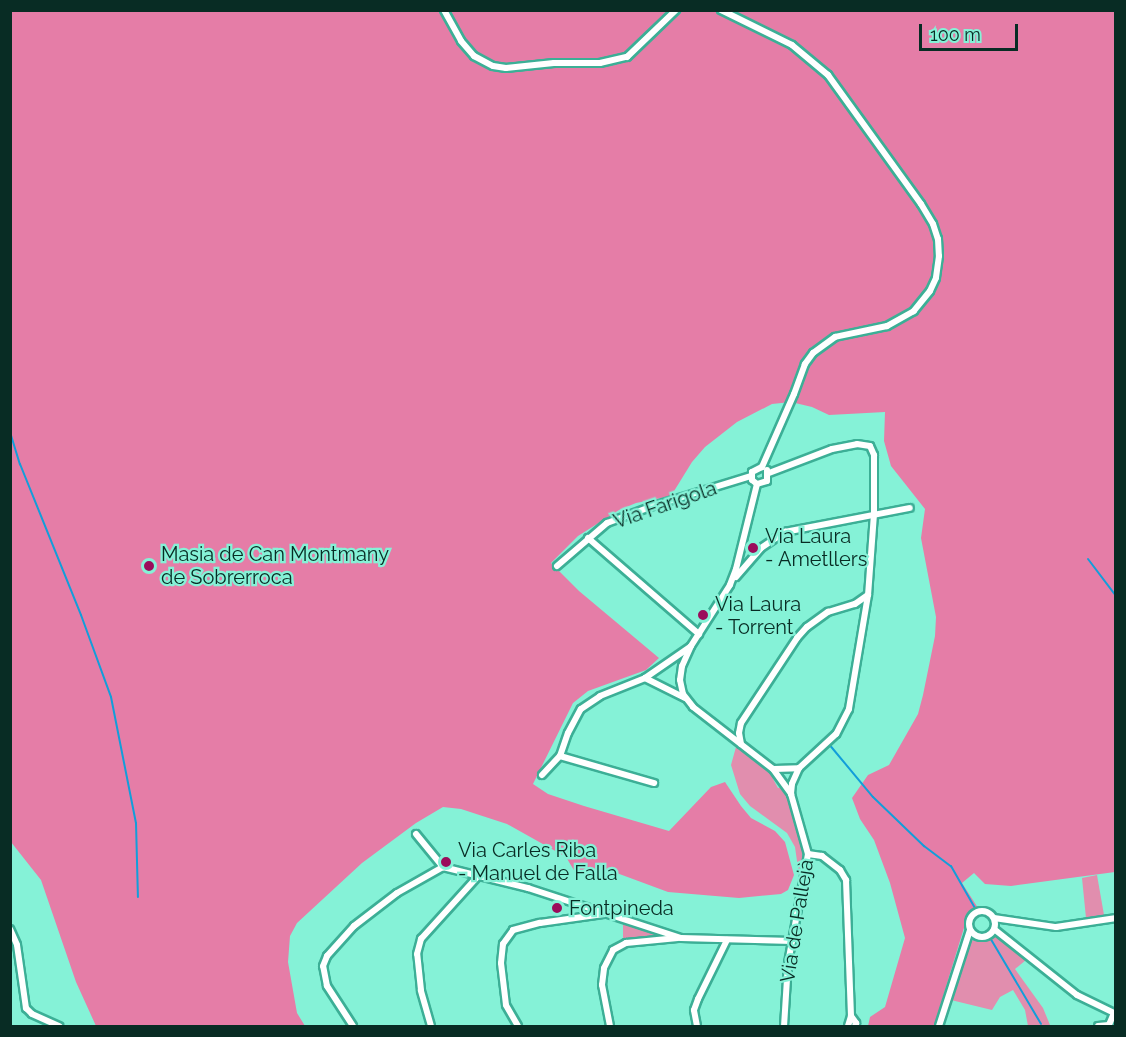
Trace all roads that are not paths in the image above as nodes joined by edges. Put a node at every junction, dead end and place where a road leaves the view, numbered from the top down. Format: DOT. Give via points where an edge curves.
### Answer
graph roads {
  1 [pos="444,10"];
  2 [pos="676,10"];
  3 [pos="721,10"];
  4 [pos="762,467"];
  5 [pos="769,473"];
  6 [pos="751,476"];
  7 [pos="757,484"];
  8 [pos="910,508"];
  9 [pos="874,514"];
  10 [pos="588,538"];
  11 [pos="557,566"];
  12 [pos="730,585"];
  13 [pos="868,595"];
  14 [pos="855,604"];
  15 [pos="865,617"];
  16 [pos="699,634"];
  17 [pos="691,646"];
  18 [pos="645,678"];
  19 [pos="686,699"];
  20 [pos="741,723"];
  21 [pos="722,729"];
  22 [pos="741,744"];
  23 [pos="560,756"];
  24 [pos="799,768"];
  25 [pos="773,769"];
  26 [pos="542,775"];
  27 [pos="654,783"];
  28 [pos="791,794"];
  29 [pos="416,834"];
  30 [pos="808,854"];
  31 [pos="443,867"];
  32 [pos="479,875"];
  33 [pos="606,913"];
  34 [pos="994,918"];
  35 [pos="1116,918"];
  36 [pos="10,929"];
  37 [pos="994,929"];
  38 [pos="970,930"];
  39 [pos="681,938"];
  40 [pos="728,940"];
  41 [pos="792,941"];
  42 [pos="1113,1008"];
  43 [pos="851,1016"];
  44 [pos="59,1026"];
  45 [pos="353,1026"];
  46 [pos="431,1026"];
  47 [pos="518,1026"];
  48 [pos="610,1026"];
  49 [pos="697,1026"];
  50 [pos="784,1026"];
  51 [pos="848,1026"];
  52 [pos="855,1026"];
  53 [pos="939,1026"];
  54 [pos="1098,1026"];
  1 -- 2 [label="street" via="474,56 506,68 600,63 627,57"];
  3 -- 4 [label="street" via="792,45 828,75 921,204 938,239 936,278 914,311 887,326 835,337 813,353"];
  4 -- 5 [label="street"];
  4 -- 6 [label="street"];
  5 -- 7 [label="street" via="767,481"];
  5 -- 9 [label="street" via="832,449 857,444 870,446 874,454"];
  6 -- 7 [label="street"];
  6 -- 10 [label="street, Via Farigola" via="608,523"];
  7 -- 12 [label="street"];
  8 -- 9 [label="street"];
  9 -- 12 [label="street" via="785,532 761,548"];
  9 -- 13 [label="street"];
  10 -- 11 [label="street, Via Farigola"];
  10 -- 16 [label="street"];
  12 -- 16 [label="street"];
  13 -- 14 [label="street"];
  13 -- 15 [label="street"];
  14 -- 15 [label="street"];
  14 -- 20 [label="street" via="828,612 807,627"];
  15 -- 24 [label="street" via="847,717 836,734"];
  16 -- 17 [label="street"];
  17 -- 18 [label="street"];
  17 -- 19 [label="street" via="680,680"];
  18 -- 19 [label="street"];
  18 -- 23 [label="street" via="600,696 581,709"];
  19 -- 21 [label="street"];
  20 -- 21 [label="street"];
  20 -- 22 [label="street"];
  21 -- 22 [label="street"];
  22 -- 25 [label="street"];
  23 -- 26 [label="street"];
  23 -- 27 [label="street"];
  24 -- 25 [label="street"];
  24 -- 28 [label="street"];
  25 -- 28 [label="street"];
  28 -- 30 [label="street, Via de Pallejà"];
  29 -- 31 [label="street"];
  30 -- 41 [label="street, Via de Pallejà"];
  30 -- 43 [label="street" via="822,856 846,880"];
  31 -- 32 [label="street"];
  31 -- 45 [label="street" via="397,893 354,926 327,956 323,966 327,986"];
  32 -- 33 [label="street"];
  32 -- 46 [label="street" via="421,939 417,954 421,990"];
  33 -- 39 [label="street"];
  33 -- 47 [label="street" via="513,930 503,944 501,963 506,1005"];
  34 -- 35 [label="street" via="1056,927"];
  34 -- 37 [label="street"];
  34 -- 38 [label="street" via="985,911 975,912 969,920"];
  36 -- 44 [label="street" via="17,945 26,1008"];
  37 -- 38 [label="street" via="984,937"];
  37 -- 42 [label="street" via="1077,995"];
  38 -- 53 [label="street"];
  39 -- 40 [label="street"];
  39 -- 48 [label="street" via="626,943 613,950 604,968 602,985"];
  40 -- 41 [label="street"];
  40 -- 49 [label="street" via="694,1010"];
  41 -- 50 [label="street, Via de Pallejà"];
  42 -- 54 [label="street" via="1113,1022"];
  43 -- 51 [label="street"];
  43 -- 52 [label="street"];
}
